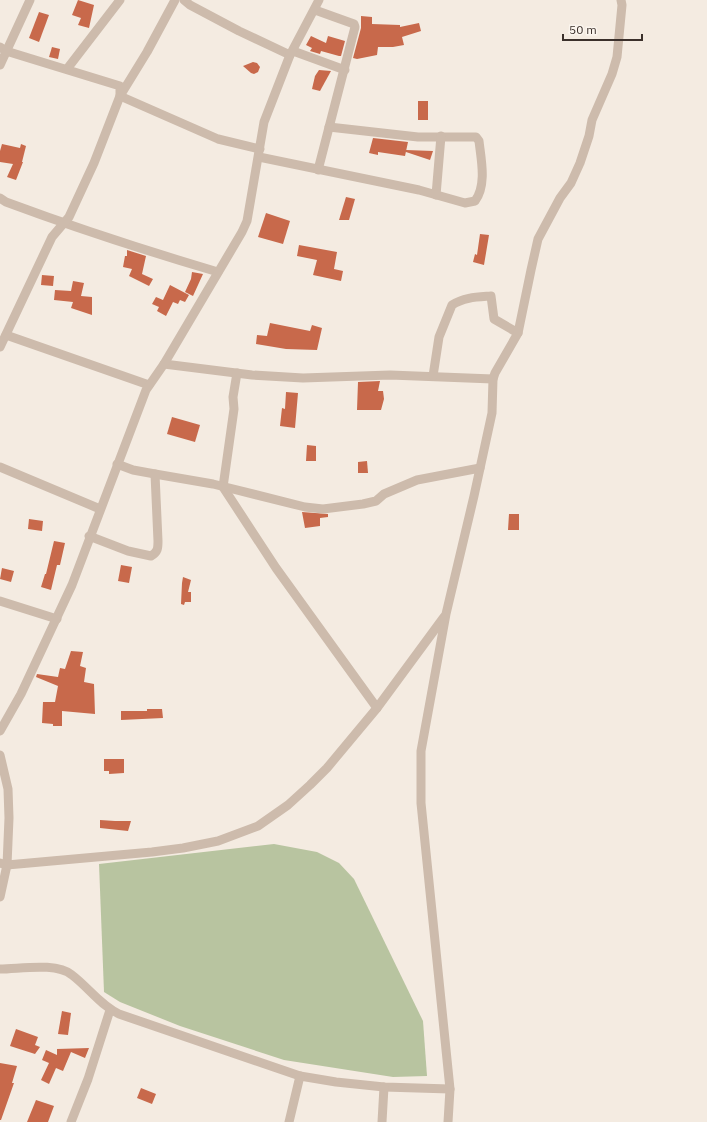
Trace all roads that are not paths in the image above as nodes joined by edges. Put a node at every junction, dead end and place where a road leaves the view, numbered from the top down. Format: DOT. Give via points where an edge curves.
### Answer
graph roads {
  1 [pos="30,0"];
  2 [pos="120,0"];
  3 [pos="175,0"];
  4 [pos="184,0"];
  5 [pos="319,0"];
  6 [pos="621,0"];
  7 [pos="315,10"];
  8 [pos="3,49"];
  9 [pos="292,53"];
  10 [pos="0,65"];
  11 [pos="67,69"];
  12 [pos="345,70"];
  13 [pos="120,96"];
  14 [pos="329,127"];
  15 [pos="441,136"];
  16 [pos="259,153"];
  17 [pos="318,170"];
  18 [pos="436,195"];
  19 [pos="0,198"];
  20 [pos="64,224"];
  21 [pos="218,272"];
  22 [pos="518,333"];
  23 [pos="6,335"];
  24 [pos="0,347"];
  25 [pos="164,364"];
  26 [pos="237,374"];
  27 [pos="433,376"];
  28 [pos="493,379"];
  29 [pos="149,385"];
  30 [pos="117,464"];
  31 [pos="0,467"];
  32 [pos="480,468"];
  33 [pos="154,474"];
  34 [pos="223,486"];
  35 [pos="100,509"];
  36 [pos="90,536"];
  37 [pos="0,600"];
  38 [pos="446,614"];
  39 [pos="57,619"];
  40 [pos="377,708"];
  41 [pos="0,731"];
  42 [pos="0,755"];
  43 [pos="3,864"];
  44 [pos="0,897"];
  45 [pos="0,969"];
  46 [pos="110,1010"];
  47 [pos="300,1076"];
  48 [pos="384,1087"];
  49 [pos="450,1090"];
  50 [pos="71,1122"];
  51 [pos="289,1122"];
  52 [pos="382,1122"];
  53 [pos="448,1122"];
  1 -- 8 [label="street"];
  2 -- 11 [label="street"];
  3 -- 13 [label="street"];
  4 -- 9 [label="street" via="239,30"];
  5 -- 7 [label="street"];
  6 -- 22 [label="street" via="617,57 612,74 592,120 580,163 538,239"];
  7 -- 9 [label="street"];
  7 -- 12 [label="street" via="354,24"];
  8 -- 10 [label="street"];
  8 -- 11 [label="street"];
  9 -- 12 [label="street"];
  9 -- 16 [label="street" via="264,122"];
  11 -- 13 [label="street" via="120,86"];
  12 -- 14 [label="street"];
  13 -- 16 [label="street" via="218,139"];
  13 -- 20 [label="street" via="94,163"];
  14 -- 15 [label="street" via="418,137"];
  14 -- 17 [label="street"];
  15 -- 18 [label="street"];
  15 -- 18 [label="street" via="478,138 482,182 476,201 465,203"];
  16 -- 17 [label="street"];
  16 -- 21 [label="street" via="246,222"];
  17 -- 18 [label="street"];
  19 -- 20 [label="street"];
  20 -- 21 [label="street"];
  20 -- 23 [label="street" via="52,237"];
  21 -- 25 [label="street"];
  22 -- 27 [label="street" via="494,319 491,296 456,302 452,305 439,337"];
  22 -- 28 [label="street"];
  23 -- 24 [label="street"];
  23 -- 29 [label="street"];
  25 -- 26 [label="street"];
  25 -- 29 [label="street"];
  26 -- 27 [label="street" via="303,378"];
  26 -- 34 [label="street"];
  27 -- 28 [label="street"];
  28 -- 32 [label="street" via="492,413"];
  29 -- 30 [label="street"];
  30 -- 33 [label="street"];
  30 -- 35 [label="street"];
  31 -- 35 [label="street"];
  32 -- 34 [label="street" via="417,480 384,494 376,501 323,509 305,507"];
  32 -- 38 [label="street"];
  33 -- 34 [label="street"];
  33 -- 36 [label="street" via="158,541 155,554 151,556 128,551"];
  34 -- 40 [label="street" via="276,568"];
  35 -- 36 [label="street"];
  36 -- 39 [label="street"];
  37 -- 39 [label="street"];
  38 -- 40 [label="street"];
  38 -- 49 [label="street" via="421,751 421,803"];
  39 -- 41 [label="street"];
  40 -- 43 [label="street" via="310,786 288,806 258,826 218,841 183,848"];
  42 -- 43 [label="street" via="8,789 9,818"];
  43 -- 44 [label="street"];
  45 -- 46 [label="street" via="51,968 65,971 72,974"];
  46 -- 47 [label="street"];
  46 -- 50 [label="street"];
  47 -- 48 [label="street"];
  47 -- 51 [label="street"];
  48 -- 49 [label="street"];
  48 -- 52 [label="street"];
  49 -- 53 [label="street"];
}
